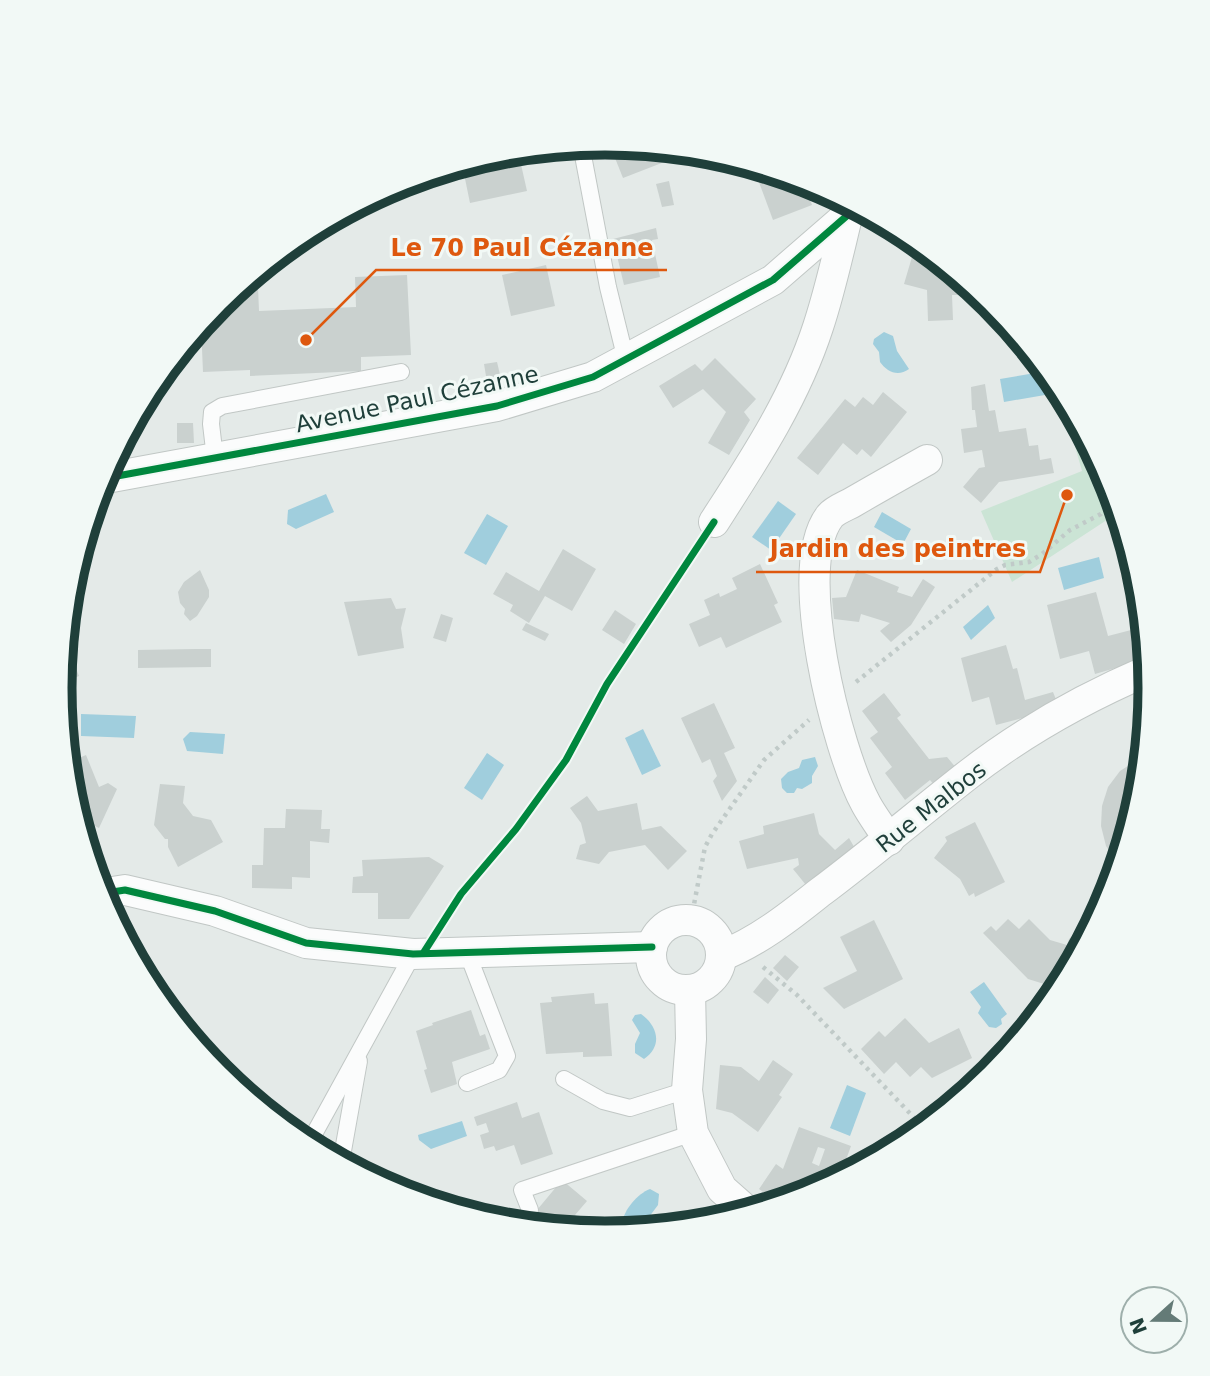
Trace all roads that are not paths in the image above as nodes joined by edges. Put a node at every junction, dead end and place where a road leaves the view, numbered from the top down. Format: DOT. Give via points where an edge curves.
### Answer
graph roads {
  1 [pos="583,156"];
  2 [pos="849,214"];
  3 [pos="851,215"];
  4 [pos="626,360"];
  5 [pos="401,372"];
  6 [pos="215,458"];
  7 [pos="927,460"];
  8 [pos="116,476"];
  9 [pos="714,522"];
  10 [pos="1138,675"];
  11 [pos="889,840"];
  12 [pos="112,892"];
  13 [pos="652,947"];
  14 [pos="467,952"];
  15 [pos="414,954"];
  16 [pos="721,956"];
  17 [pos="690,990"];
  18 [pos="362,1047"];
  19 [pos="564,1079"];
  20 [pos="467,1083"];
  21 [pos="687,1090"];
  22 [pos="693,1133"];
  23 [pos="314,1134"];
  24 [pos="343,1152"];
  25 [pos="739,1204"];
  26 [pos="530,1209"];
  1 -- 4 [label="lane"];
  2 -- 4 [label="street, Avenue Paul Cézanne" via="773,280"];
  3 -- 9 [label="street" via="818,329 781,413"];
  4 -- 6 [label="street, Avenue Paul Cézanne" via="593,377 497,406"];
  5 -- 6 [label="lane" via="222,406 212,412"];
  6 -- 8 [label="street, Avenue Paul Cézanne"];
  7 -- 11 [label="street" via="831,515 818,544 815,589 830,703 866,803"];
  10 -- 11 [label="street, Rue Malbos" via="1028,733 970,773"];
  11 -- 16 [label="street, Rue Malbos" via="797,911 741,949"];
  12 -- 15 [label="street" via="125,890 215,911 306,943"];
  13 -- 14 [label="street"];
  13 -- 16 [label="street" via="670,923 691,920 710,929"];
  13 -- 17 [label="street" via="651,958 660,978"];
  14 -- 15 [label="street"];
  14 -- 20 [label="lane" via="507,1056 499,1070"];
  15 -- 18 [label="lane"];
  16 -- 17 [label="street" via="720,966 708,982"];
  17 -- 21 [label="street"];
  18 -- 23 [label="lane"];
  18 -- 24 [label="lane"];
  19 -- 21 [label="lane" via="603,1101 630,1108"];
  21 -- 22 [label="street"];
  22 -- 25 [label="street" via="722,1189"];
  22 -- 26 [label="lane" via="522,1190"];
}
